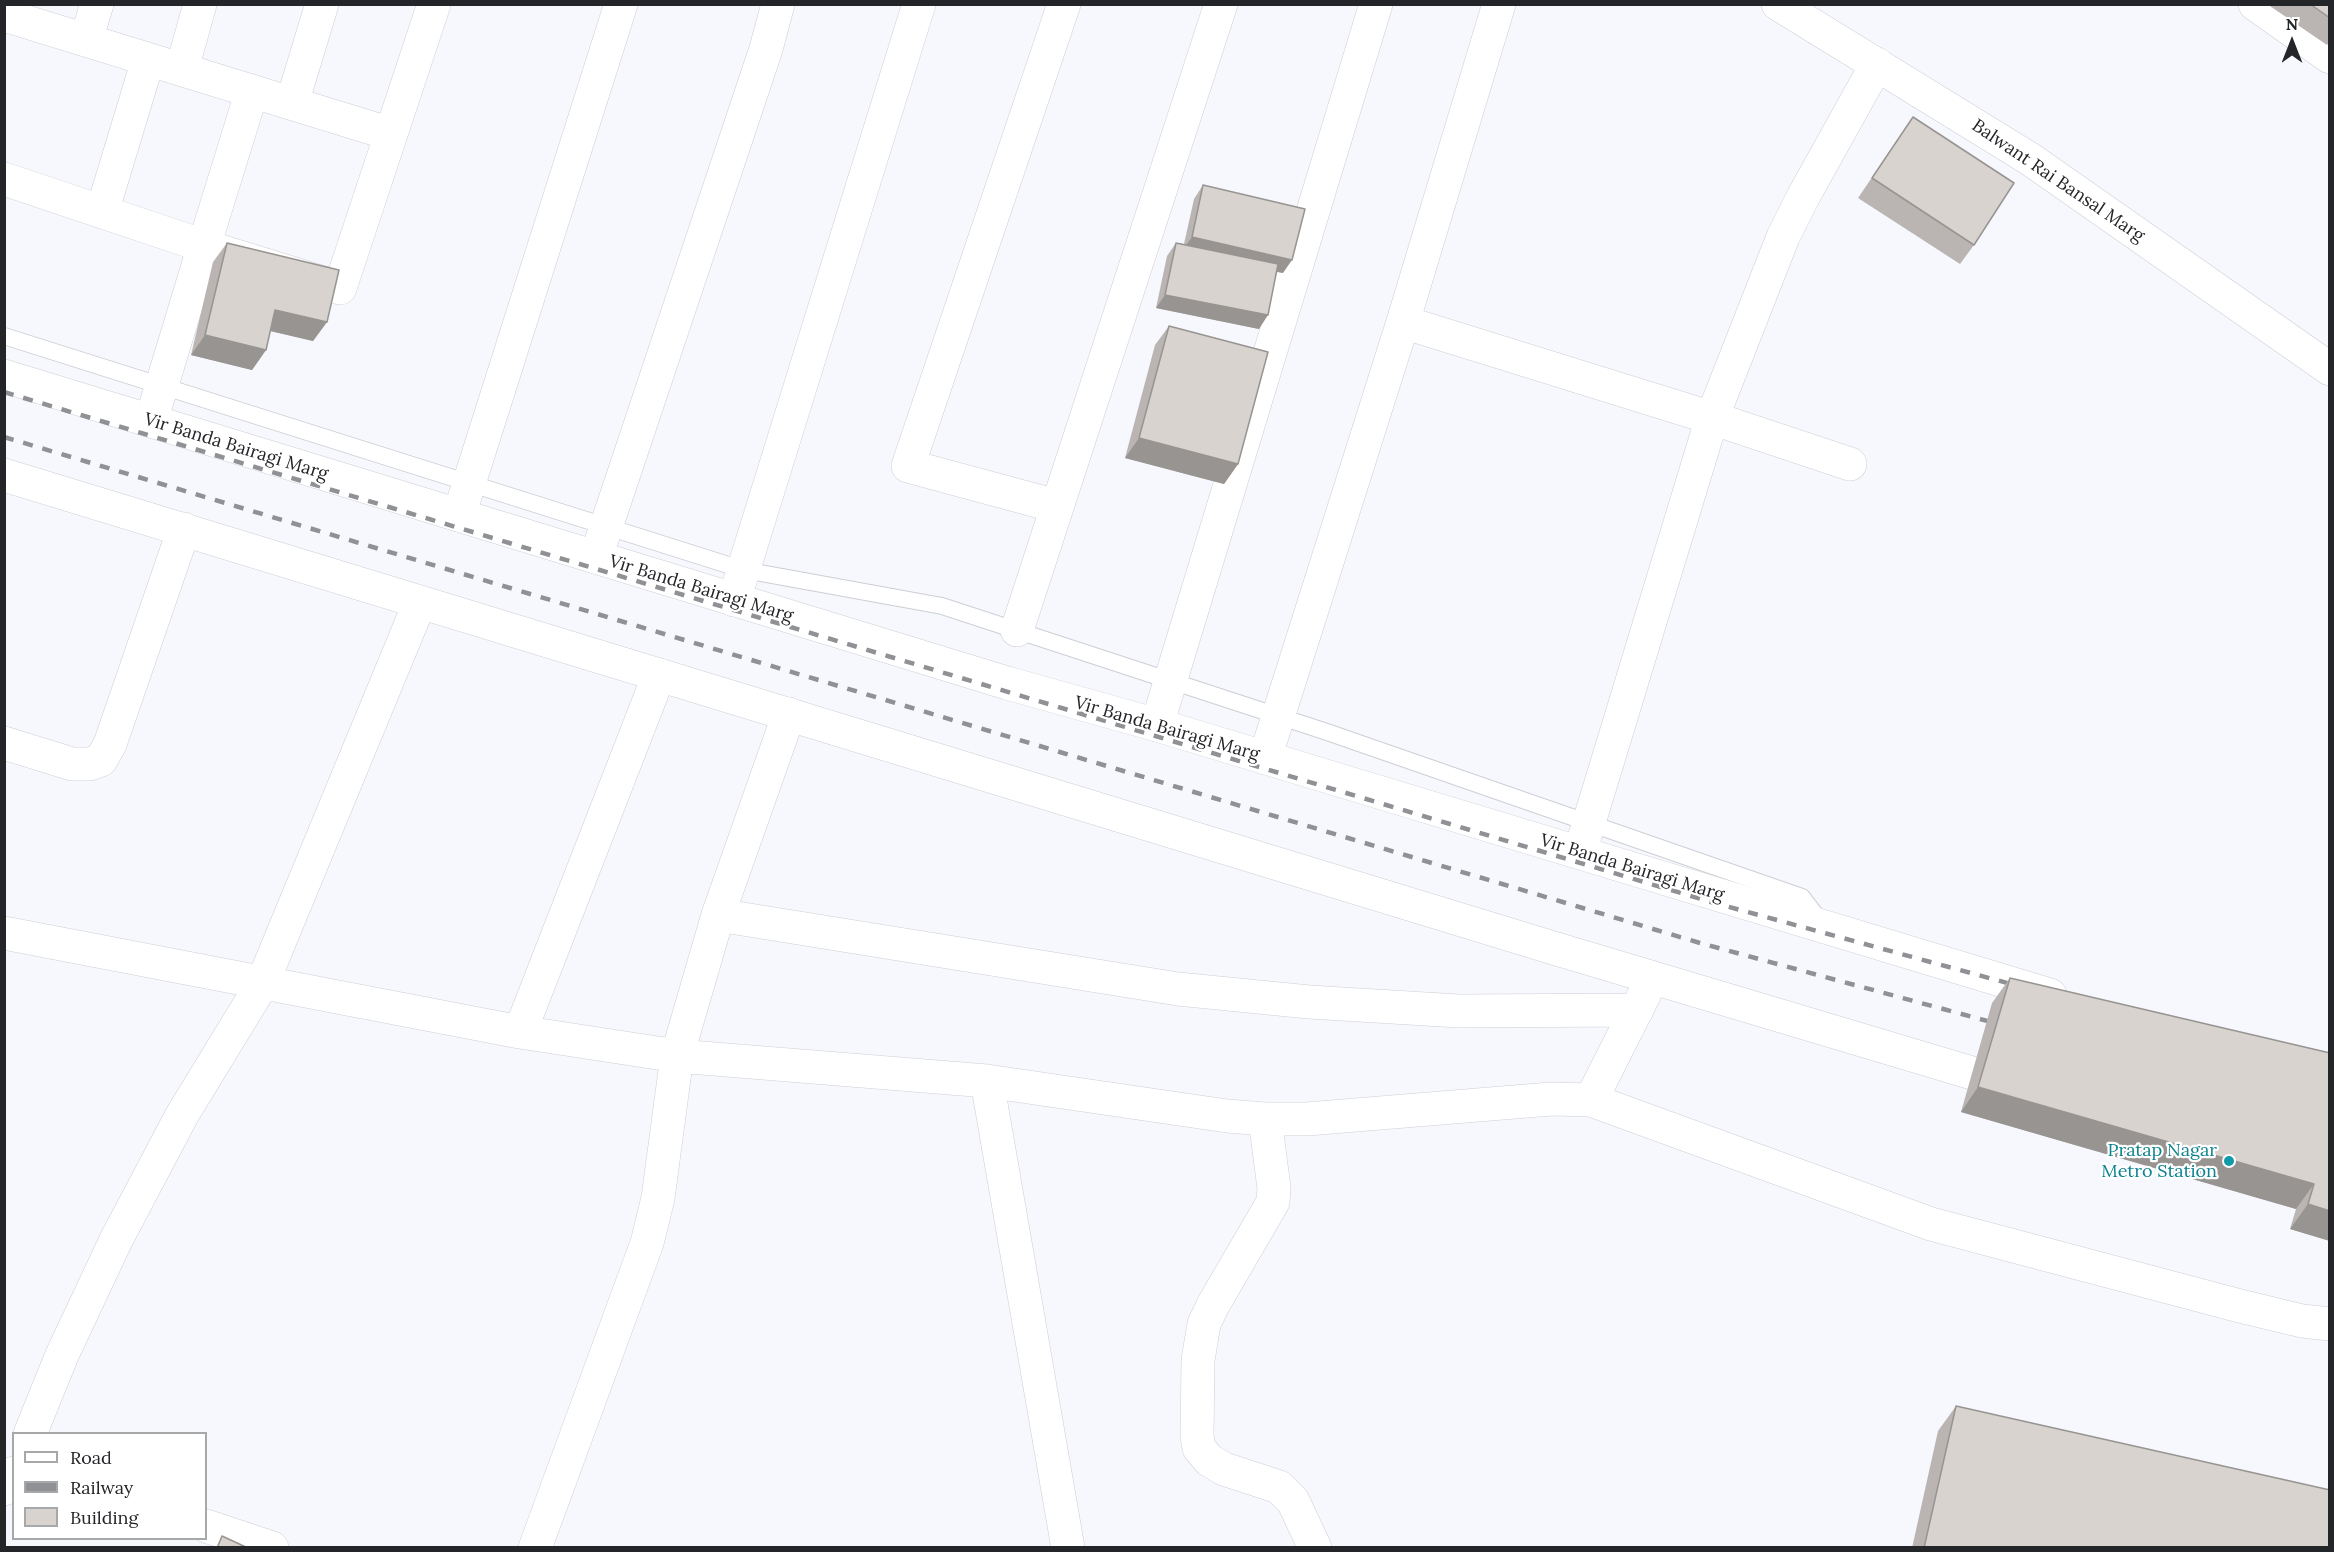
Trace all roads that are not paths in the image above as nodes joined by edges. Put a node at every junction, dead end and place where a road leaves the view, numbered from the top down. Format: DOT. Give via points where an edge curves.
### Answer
graph roads {
  1 [pos="97,4"];
  2 [pos="200,4"];
  3 [pos="322,4"];
  4 [pos="434,4"];
  5 [pos="621,4"];
  6 [pos="778,4"];
  7 [pos="919,4"];
  8 [pos="1064,4"];
  9 [pos="1221,4"];
  10 [pos="1376,4"];
  11 [pos="1499,4"];
  12 [pos="1778,4"];
  13 [pos="2255,4"];
  14 [pos="4,15"];
  15 [pos="86,40"];
  16 [pos="2330,57"];
  17 [pos="148,60"];
  18 [pos="1876,64"];
  19 [pos="182,69"];
  20 [pos="252,91"];
  21 [pos="292,103"];
  22 [pos="391,134"];
  23 [pos="4,179"];
  24 [pos="102,212"];
  25 [pos="204,246"];
  26 [pos="1403,322"];
  27 [pos="4,336"];
  28 [pos="2330,369"];
  29 [pos="4,376"];
  30 [pos="161,385"];
  31 [pos="1712,418"];
  32 [pos="151,421"];
  33 [pos="1850,464"];
  34 [pos="4,474"];
  35 [pos="470,483"];
  36 [pos="1056,506"];
  37 [pos="459,515"];
  38 [pos="606,526"];
  39 [pos="184,529"];
  40 [pos="596,557"];
  41 [pos="739,585"];
  42 [pos="420,602"];
  43 [pos="1017,630"];
  44 [pos="659,675"];
  45 [pos="1170,681"];
  46 [pos="789,714"];
  47 [pos="1279,716"];
  48 [pos="1157,725"];
  49 [pos="4,743"];
  50 [pos="1265,758"];
  51 [pos="1585,837"];
  52 [pos="718,915"];
  53 [pos="4,933"];
  54 [pos="1652,978"];
  55 [pos="262,984"];
  56 [pos="2077,1003"];
  57 [pos="1637,1010"];
  58 [pos="520,1032"];
  59 [pos="676,1056"];
  60 [pos="1972,1073"];
  61 [pos="987,1081"];
  62 [pos="1591,1100"];
  63 [pos="1265,1119"];
  64 [pos="2330,1324"];
  65 [pos="31,1432"];
  66 [pos="12,1476"];
  67 [pos="4,1489"];
  68 [pos="207,1526"];
  69 [pos="272,1548"];
  70 [pos="535,1548"];
  71 [pos="1068,1548"];
  72 [pos="1315,1548"];
  1 -- 15 [label="street"];
  2 -- 19 [label="street"];
  3 -- 21 [label="street"];
  4 -- 22 [label="street"];
  5 -- 35 [label="street"];
  6 -- 38 [label="street"];
  7 -- 41 [label="street"];
  8 -- 36 [label="street" via="908,466"];
  9 -- 36 [label="street"];
  10 -- 45 [label="street"];
  11 -- 26 [label="street"];
  12 -- 18 [label="street, Balwant Rai Bansal Marg"];
  13 -- 16 [label="street"];
  14 -- 15 [label="street"];
  15 -- 17 [label="street"];
  17 -- 19 [label="street"];
  17 -- 24 [label="street"];
  18 -- 28 [label="street, Balwant Rai Bansal Marg" via="2030,159"];
  18 -- 31 [label="street" via="1783,237"];
  19 -- 20 [label="street"];
  20 -- 21 [label="street"];
  20 -- 25 [label="street"];
  21 -- 22 [label="street"];
  22 -- 25 [label="street" via="340,288"];
  23 -- 24 [label="street"];
  24 -- 25 [label="street"];
  25 -- 30 [label="street"];
  26 -- 31 [label="street"];
  26 -- 47 [label="street"];
  27 -- 30 [label="lane"];
  29 -- 32 [label="street, Vir Banda Bairagi Marg"];
  30 -- 32 [label="street"];
  30 -- 35 [label="lane"];
  31 -- 33 [label="street"];
  31 -- 51 [label="street"];
  32 -- 37 [label="street, Vir Banda Bairagi Marg"];
  34 -- 39 [label="street"];
  35 -- 37 [label="street"];
  35 -- 38 [label="lane"];
  36 -- 43 [label="street"];
  37 -- 40 [label="street, Vir Banda Bairagi Marg"];
  38 -- 40 [label="street"];
  38 -- 41 [label="lane"];
  39 -- 42 [label="street"];
  39 -- 49 [label="street" via="110,744 101,760 90,765 72,764"];
  40 -- 41 [label="street, Vir Banda Bairagi Marg"];
  41 -- 43 [label="lane" via="942,606"];
  41 -- 48 [label="street, Vir Banda Bairagi Marg" via="1007,683"];
  42 -- 44 [label="street"];
  42 -- 55 [label="street"];
  43 -- 45 [label="lane"];
  44 -- 46 [label="street"];
  44 -- 58 [label="street"];
  45 -- 47 [label="lane"];
  45 -- 48 [label="street"];
  46 -- 52 [label="street"];
  46 -- 54 [label="street"];
  47 -- 50 [label="street"];
  47 -- 51 [label="lane"];
  48 -- 50 [label="street, Vir Banda Bairagi Marg"];
  50 -- 51 [label="street, Vir Banda Bairagi Marg"];
  51 -- 56 [label="street, Vir Banda Bairagi Marg" via="1824,926"];
  52 -- 57 [label="street" via="1178,989 1459,1011"];
  52 -- 59 [label="street"];
  53 -- 55 [label="street"];
  54 -- 57 [label="street"];
  54 -- 60 [label="street"];
  55 -- 58 [label="street"];
  55 -- 65 [label="street" via="182,1114 116,1240"];
  57 -- 62 [label="street"];
  58 -- 59 [label="street"];
  59 -- 61 [label="street"];
  59 -- 70 [label="street" via="658,1198 647,1243"];
  61 -- 63 [label="street"];
  61 -- 71 [label="street"];
  62 -- 63 [label="street" via="1551,1099"];
  62 -- 64 [label="street" via="1932,1224 2240,1306"];
  63 -- 72 [label="street" via="1273,1202 1204,1324 1198,1360 1197,1436 1199,1448 1209,1460 1279,1487 1293,1501"];
  66 -- 67 [label="street"];
  68 -- 69 [label="street"];
}
